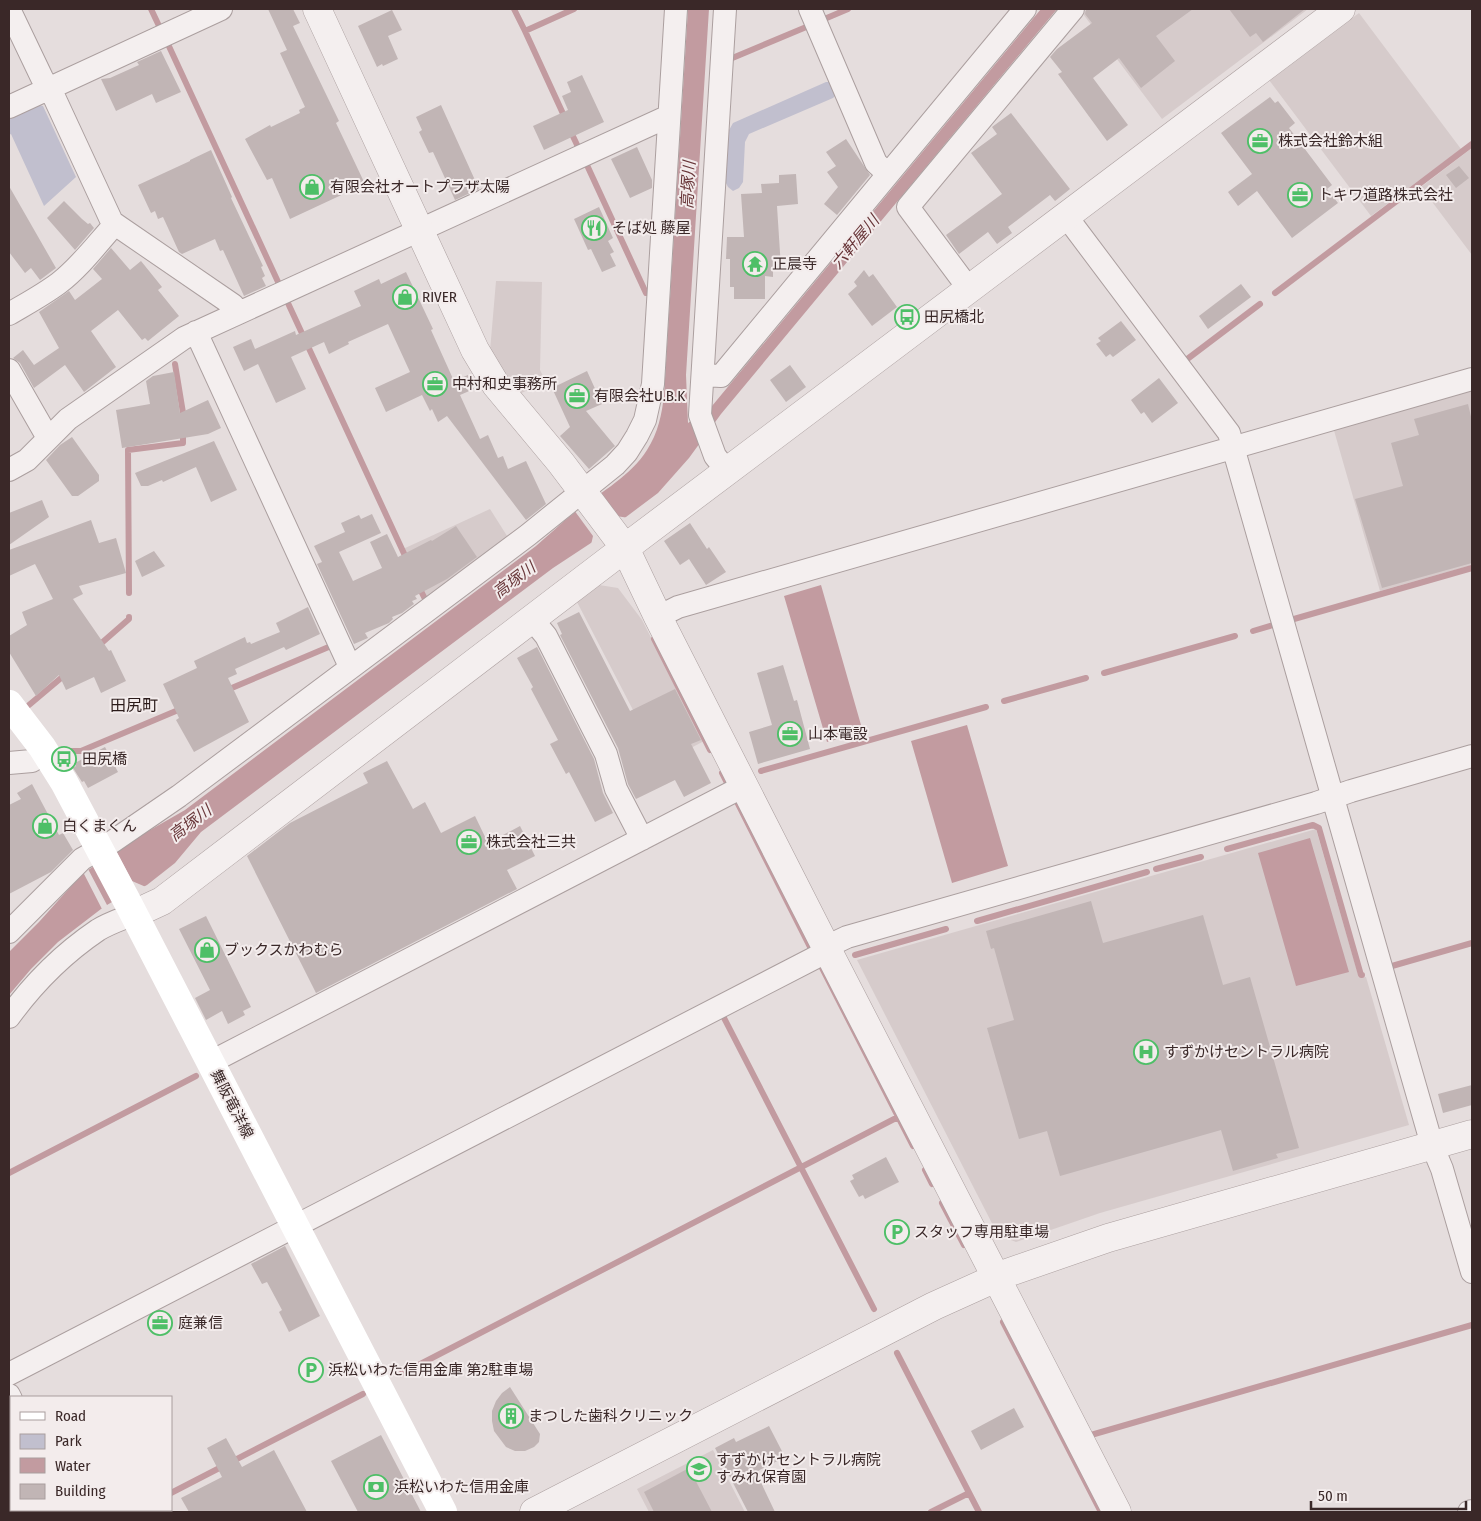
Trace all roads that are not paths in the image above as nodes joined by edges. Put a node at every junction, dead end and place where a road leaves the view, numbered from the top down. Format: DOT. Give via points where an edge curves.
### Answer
graph roads {
  1 [pos="10,9"];
  2 [pos="221,9"];
  3 [pos="317,9"];
  4 [pos="676,9"];
  5 [pos="725,9"];
  6 [pos="810,9"];
  7 [pos="1025,9"];
  8 [pos="1073,9"];
  9 [pos="1341,9"];
  10 [pos="48,88"];
  11 [pos="9,107"];
  12 [pos="669,116"];
  13 [pos="888,174"];
  14 [pos="1066,216"];
  15 [pos="115,224"];
  16 [pos="420,230"];
  17 [pos="969,288"];
  18 [pos="237,313"];
  19 [pos="9,314"];
  20 [pos="196,332"];
  21 [pos="9,370"];
  22 [pos="703,375"];
  23 [pos="1472,380"];
  24 [pos="48,438"];
  25 [pos="1233,448"];
  26 [pos="9,470"];
  27 [pos="727,471"];
  28 [pos="584,493"];
  29 [pos="619,541"];
  30 [pos="658,616"];
  31 [pos="532,619"];
  32 [pos="352,666"];
  33 [pos="9,704"];
  34 [pos="45,752"];
  35 [pos="1472,756"];
  36 [pos="9,763"];
  37 [pos="744,786"];
  38 [pos="1333,797"];
  39 [pos="642,839"];
  40 [pos="102,853"];
  41 [pos="131,907"];
  42 [pos="9,932"];
  43 [pos="827,949"];
  44 [pos="9,1017"];
  45 [pos="211,1062"];
  46 [pos="1472,1134"];
  47 [pos="1432,1146"];
  48 [pos="296,1226"];
  49 [pos="1472,1272"];
  50 [pos="996,1278"];
  51 [pos="9,1374"];
  52 [pos="1472,1511"];
  53 [pos="443,1512"];
  54 [pos="534,1512"];
  55 [pos="1117,1512"];
  56 [pos="1469,1512"];
  1 -- 10 [label="street"];
  2 -- 10 [label="street"];
  3 -- 16 [label="street"];
  4 -- 12 [label="street"];
  5 -- 22 [label="street"];
  6 -- 13 [label="street" via="876,163"];
  7 -- 13 [label="street"];
  8 -- 17 [label="street" via="908,207"];
  9 -- 14 [label="street"];
  10 -- 11 [label="street"];
  10 -- 15 [label="street"];
  12 -- 16 [label="street"];
  12 -- 28 [label="street" via="650,402 645,420 627,452"];
  13 -- 22 [label="street" via="720,376"];
  14 -- 17 [label="street"];
  14 -- 25 [label="street" via="1229,433"];
  15 -- 18 [label="street" via="233,305"];
  15 -- 19 [label="street" via="72,272"];
  16 -- 18 [label="street"];
  16 -- 28 [label="street" via="475,350 492,379"];
  17 -- 27 [label="street"];
  18 -- 20 [label="street"];
  20 -- 24 [label="street" via="68,419"];
  20 -- 32 [label="street"];
  21 -- 24 [label="street"];
  22 -- 27 [label="street" via="700,415 715,456"];
  23 -- 25 [label="street"];
  24 -- 26 [label="street" via="27,460"];
  25 -- 30 [label="street" via="678,607"];
  25 -- 38 [label="street"];
  27 -- 29 [label="street"];
  28 -- 29 [label="street"];
  28 -- 32 [label="street"];
  29 -- 30 [label="street"];
  29 -- 31 [label="street"];
  30 -- 37 [label="street"];
  31 -- 39 [label="street" via="546,636 606,754 616,789"];
  31 -- 41 [label="street" via="162,900"];
  32 -- 40 [label="street"];
  33 -- 34 [label="main road, 舞阪竜洋線"];
  34 -- 36 [label="street" via="32,761"];
  34 -- 40 [label="main road, 舞阪竜洋線"];
  35 -- 38 [label="street"];
  37 -- 39 [label="street"];
  37 -- 43 [label="street"];
  38 -- 43 [label="street" via="847,937"];
  38 -- 47 [label="street"];
  39 -- 45 [label="street"];
  40 -- 41 [label="main road, 舞阪竜洋線"];
  40 -- 42 [label="street" via="80,861"];
  41 -- 44 [label="street" via="68,953"];
  41 -- 45 [label="main road, 舞阪竜洋線"];
  43 -- 48 [label="street"];
  43 -- 50 [label="street"];
  45 -- 48 [label="main road, 舞阪竜洋線"];
  46 -- 47 [label="street"];
  47 -- 49 [label="street" via="1442,1169"];
  47 -- 50 [label="street" via="1108,1238"];
  48 -- 51 [label="street"];
  48 -- 53 [label="main road, 舞阪竜洋線"];
  50 -- 54 [label="street" via="934,1306"];
  50 -- 55 [label="street"];
  52 -- 56 [label="street"];
}
